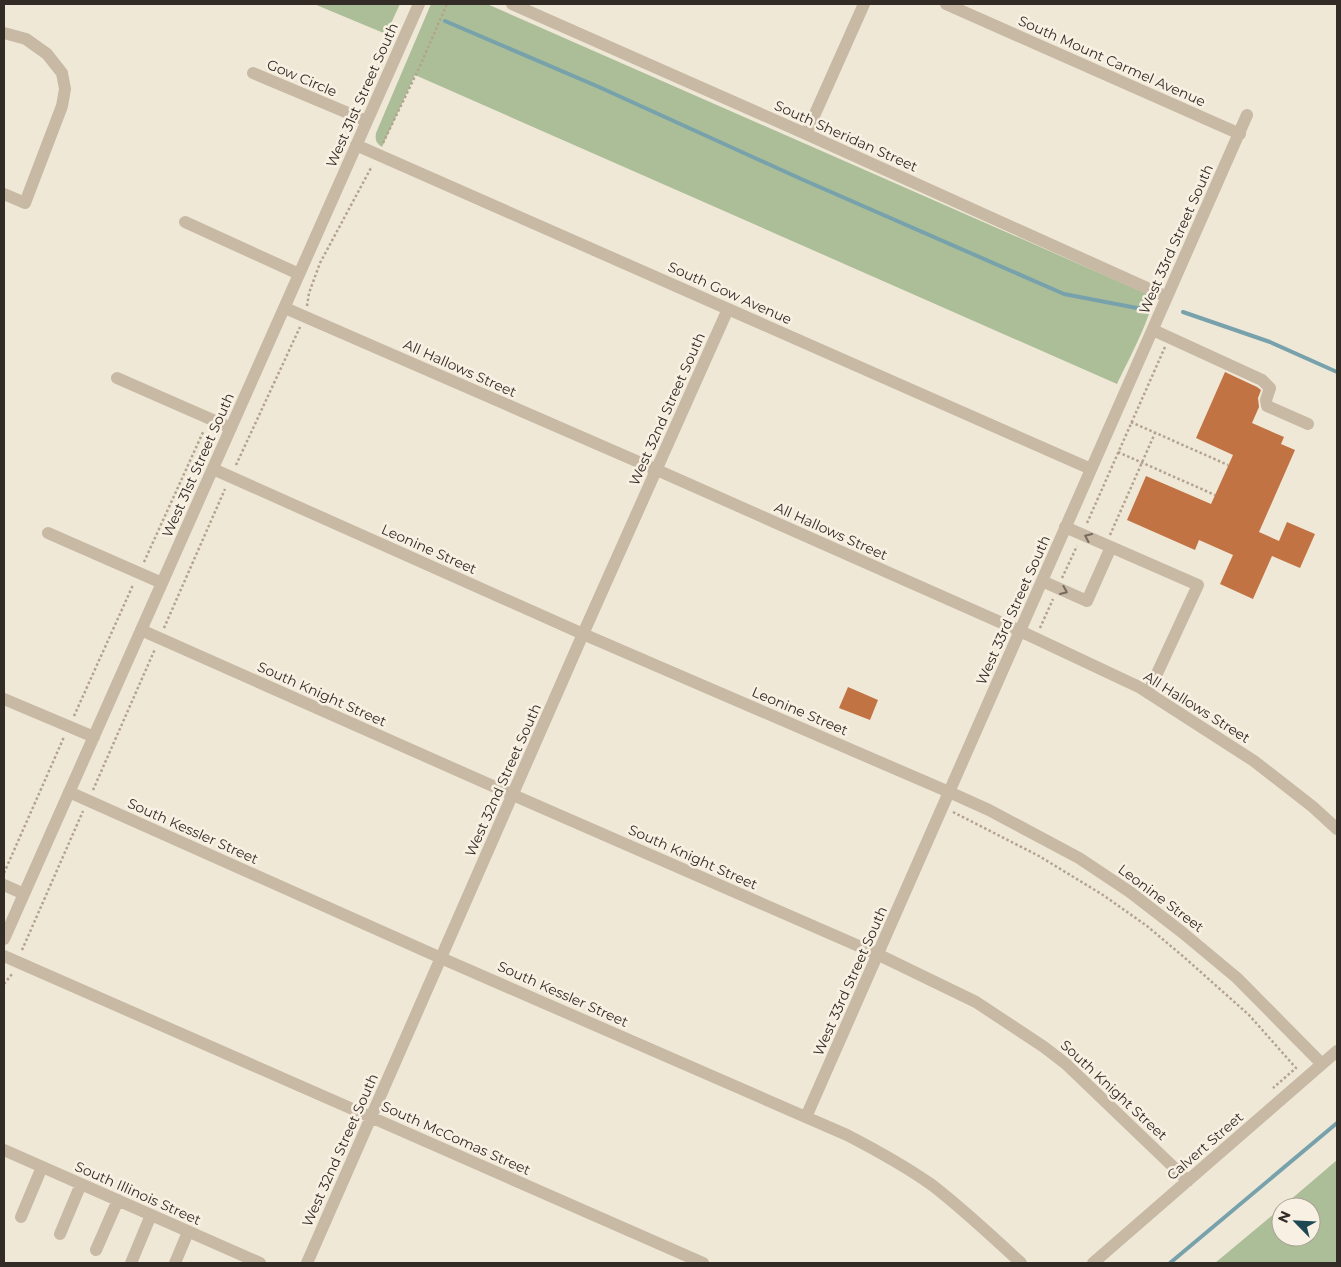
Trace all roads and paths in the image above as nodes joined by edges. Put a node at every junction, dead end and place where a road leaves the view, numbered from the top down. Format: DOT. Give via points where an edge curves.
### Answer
graph roads {
  1 [pos="419,4"];
  2 [pos="447,4"];
  3 [pos="512,4"];
  4 [pos="864,4"];
  5 [pos="946,4"];
  6 [pos="4,33"];
  7 [pos="253,74"];
  8 [pos="1247,116"];
  9 [pos="367,121"];
  10 [pos="806,134"];
  11 [pos="1240,134"];
  12 [pos="356,145"];
  13 [pos="378,154"];
  14 [pos="4,194"];
  15 [pos="185,222"];
  16 [pos="299,274"];
  17 [pos="1168,297"];
  18 [pos="285,308"];
  19 [pos="728,309"];
  20 [pos="305,316"];
  21 [pos="1153,330"];
  22 [pos="1166,344"];
  23 [pos="117,378"];
  24 [pos="1130,422"];
  25 [pos="1308,424"];
  26 [pos="231,428"];
  27 [pos="204,430"];
  28 [pos="1155,433"];
  29 [pos="1114,450"];
  30 [pos="1118,452"];
  31 [pos="1142,463"];
  32 [pos="1228,466"];
  33 [pos="213,469"];
  34 [pos="1091,469"];
  35 [pos="657,470"];
  36 [pos="231,477"];
  37 [pos="1215,495"];
  38 [pos="1065,527"];
  39 [pos="48,533"];
  40 [pos="1082,534"];
  41 [pos="1108,546"];
  42 [pos="139,573"];
  43 [pos="1042,582"];
  44 [pos="162,583"];
  45 [pos="1058,589"];
  46 [pos="1040,629"];
  47 [pos="142,630"];
  48 [pos="1020,631"];
  49 [pos="584,634"];
  50 [pos="160,638"];
  51 [pos="1148,693"];
  52 [pos="4,698"];
  53 [pos="69,727"];
  54 [pos="94,737"];
  55 [pos="69,792"];
  56 [pos="949,792"];
  57 [pos="513,795"];
  58 [pos="88,800"];
  59 [pos="952,812"];
  60 [pos="1337,829"];
  61 [pos="4,873"];
  62 [pos="4,886"];
  63 [pos="24,894"];
  64 [pos="4,939"];
  65 [pos="877,954"];
  66 [pos="4,956"];
  67 [pos="441,958"];
  68 [pos="17,962"];
  69 [pos="4,984"];
  70 [pos="1337,1051"];
  71 [pos="1322,1064"];
  72 [pos="1268,1092"];
  73 [pos="371,1117"];
  74 [pos="806,1117"];
  75 [pos="5,1153"];
  76 [pos="42,1167"];
  77 [pos="1188,1181"];
  78 [pos="80,1184"];
  79 [pos="118,1200"];
  80 [pos="151,1215"];
  81 [pos="21,1217"];
  82 [pos="188,1232"];
  83 [pos="60,1234"];
  84 [pos="96,1250"];
  85 [pos="131,1263"];
  86 [pos="175,1263"];
  87 [pos="260,1263"];
  88 [pos="307,1263"];
  89 [pos="703,1263"];
  90 [pos="1021,1263"];
  91 [pos="1093,1263"];
  1 -- 9 [label="street, West 31st Street South"];
  2 -- 13 [label="path"];
  3 -- 10 [label="street, South Sheridan Street"];
  4 -- 10 [label="street"];
  5 -- 11 [label="street, South Mount Carmel Avenue"];
  6 -- 14 [label="street" via="26,39 47,54 62,73 65,89 62,106 25,203"];
  7 -- 9 [label="street, Gow Circle"];
  8 -- 11 [label="street, West 33rd Street South"];
  9 -- 12 [label="street, West 31st Street South"];
  10 -- 17 [label="street, South Sheridan Street"];
  11 -- 17 [label="street, West 33rd Street South"];
  12 -- 13 [label="street, South Gow Avenue"];
  12 -- 16 [label="street, West 31st Street South"];
  13 -- 19 [label="street, South Gow Avenue"];
  13 -- 20 [label="path" via="320,263"];
  15 -- 16 [label="street"];
  16 -- 18 [label="street, West 31st Street South"];
  17 -- 21 [label="street, West 33rd Street South"];
  18 -- 20 [label="street, All Hallows Street"];
  18 -- 26 [label="street, West 31st Street South"];
  19 -- 34 [label="street, South Gow Avenue"];
  19 -- 35 [label="street, West 32nd Street South"];
  20 -- 35 [label="street, All Hallows Street"];
  20 -- 36 [label="path"];
  21 -- 25 [label="street" via="1267,383 1270,388 1267,406"];
  21 -- 34 [label="street, West 33rd Street South"];
  22 -- 24 [label="path"];
  23 -- 26 [label="street"];
  24 -- 28 [label="path"];
  24 -- 30 [label="path"];
  26 -- 33 [label="street, West 31st Street South"];
  27 -- 42 [label="path"];
  28 -- 31 [label="path"];
  28 -- 32 [label="path"];
  29 -- 30 [label="path"];
  30 -- 31 [label="path"];
  30 -- 40 [label="path"];
  31 -- 37 [label="path"];
  31 -- 41 [label="path"];
  33 -- 36 [label="street, Leonine Street"];
  33 -- 44 [label="street, West 31st Street South"];
  34 -- 38 [label="street, West 33rd Street South"];
  35 -- 48 [label="street, All Hallows Street"];
  35 -- 49 [label="street, West 32nd Street South"];
  36 -- 49 [label="street, Leonine Street"];
  36 -- 50 [label="path"];
  38 -- 40 [label="street"];
  38 -- 43 [label="street, West 33rd Street South"];
  39 -- 42 [label="street"];
  41 -- 40 [label="street, one-way"];
  40 -- 45 [label="path"];
  45 -- 41 [label="street, one-way" via="1087,601"];
  41 -- 51 [label="street" via="1198,585"];
  42 -- 44 [label="street"];
  42 -- 53 [label="path"];
  43 -- 45 [label="street"];
  43 -- 48 [label="street, West 33rd Street South"];
  44 -- 47 [label="street, West 31st Street South"];
  45 -- 46 [label="path"];
  47 -- 50 [label="street, South Knight Street"];
  47 -- 54 [label="street, West 31st Street South"];
  48 -- 51 [label="street, All Hallows Street"];
  48 -- 56 [label="street, West 33rd Street South"];
  49 -- 56 [label="street, Leonine Street"];
  49 -- 57 [label="street, West 32nd Street South"];
  50 -- 57 [label="street, South Knight Street"];
  50 -- 58 [label="path"];
  51 -- 60 [label="street, All Hallows Street" via="1254,761"];
  52 -- 53 [label="street"];
  53 -- 54 [label="street"];
  53 -- 61 [label="path"];
  54 -- 55 [label="street, West 31st Street South"];
  55 -- 58 [label="street, South Kessler Street"];
  55 -- 63 [label="street, West 31st Street South"];
  56 -- 65 [label="street, West 33rd Street South"];
  56 -- 71 [label="street, Leonine Street" via="1079,858 1130,892 1237,978"];
  57 -- 65 [label="street, South Knight Street"];
  57 -- 67 [label="street, West 32nd Street South"];
  58 -- 67 [label="street, South Kessler Street"];
  58 -- 68 [label="path"];
  59 -- 72 [label="path" via="1039,856 1103,895 1186,958 1249,1015 1296,1068"];
  62 -- 63 [label="street"];
  63 -- 64 [label="street, West 31st Street South"];
  65 -- 74 [label="street, West 33rd Street South"];
  65 -- 77 [label="street, South Knight Street" via="976,1002 1044,1047 1080,1076"];
  66 -- 68 [label="street, South McComas Street"];
  67 -- 73 [label="street, West 32nd Street South"];
  67 -- 74 [label="street, South Kessler Street"];
  68 -- 69 [label="path"];
  68 -- 73 [label="street, South McComas Street"];
  70 -- 71 [label="street, Calvert Street"];
  71 -- 77 [label="street, Calvert Street"];
  73 -- 88 [label="street, West 32nd Street South"];
  73 -- 89 [label="street, South McComas Street"];
  74 -- 90 [label="street, South Kessler Street" via="832,1127 916,1174"];
  75 -- 76 [label="street, South Illinois Street"];
  76 -- 78 [label="street, South Illinois Street"];
  76 -- 81 [label="street"];
  77 -- 91 [label="street, Calvert Street"];
  78 -- 79 [label="street, South Illinois Street"];
  78 -- 83 [label="street"];
  79 -- 80 [label="street, South Illinois Street"];
  79 -- 84 [label="street"];
  80 -- 82 [label="street, South Illinois Street"];
  80 -- 85 [label="street"];
  82 -- 86 [label="street"];
  82 -- 87 [label="street, South Illinois Street"];
}
